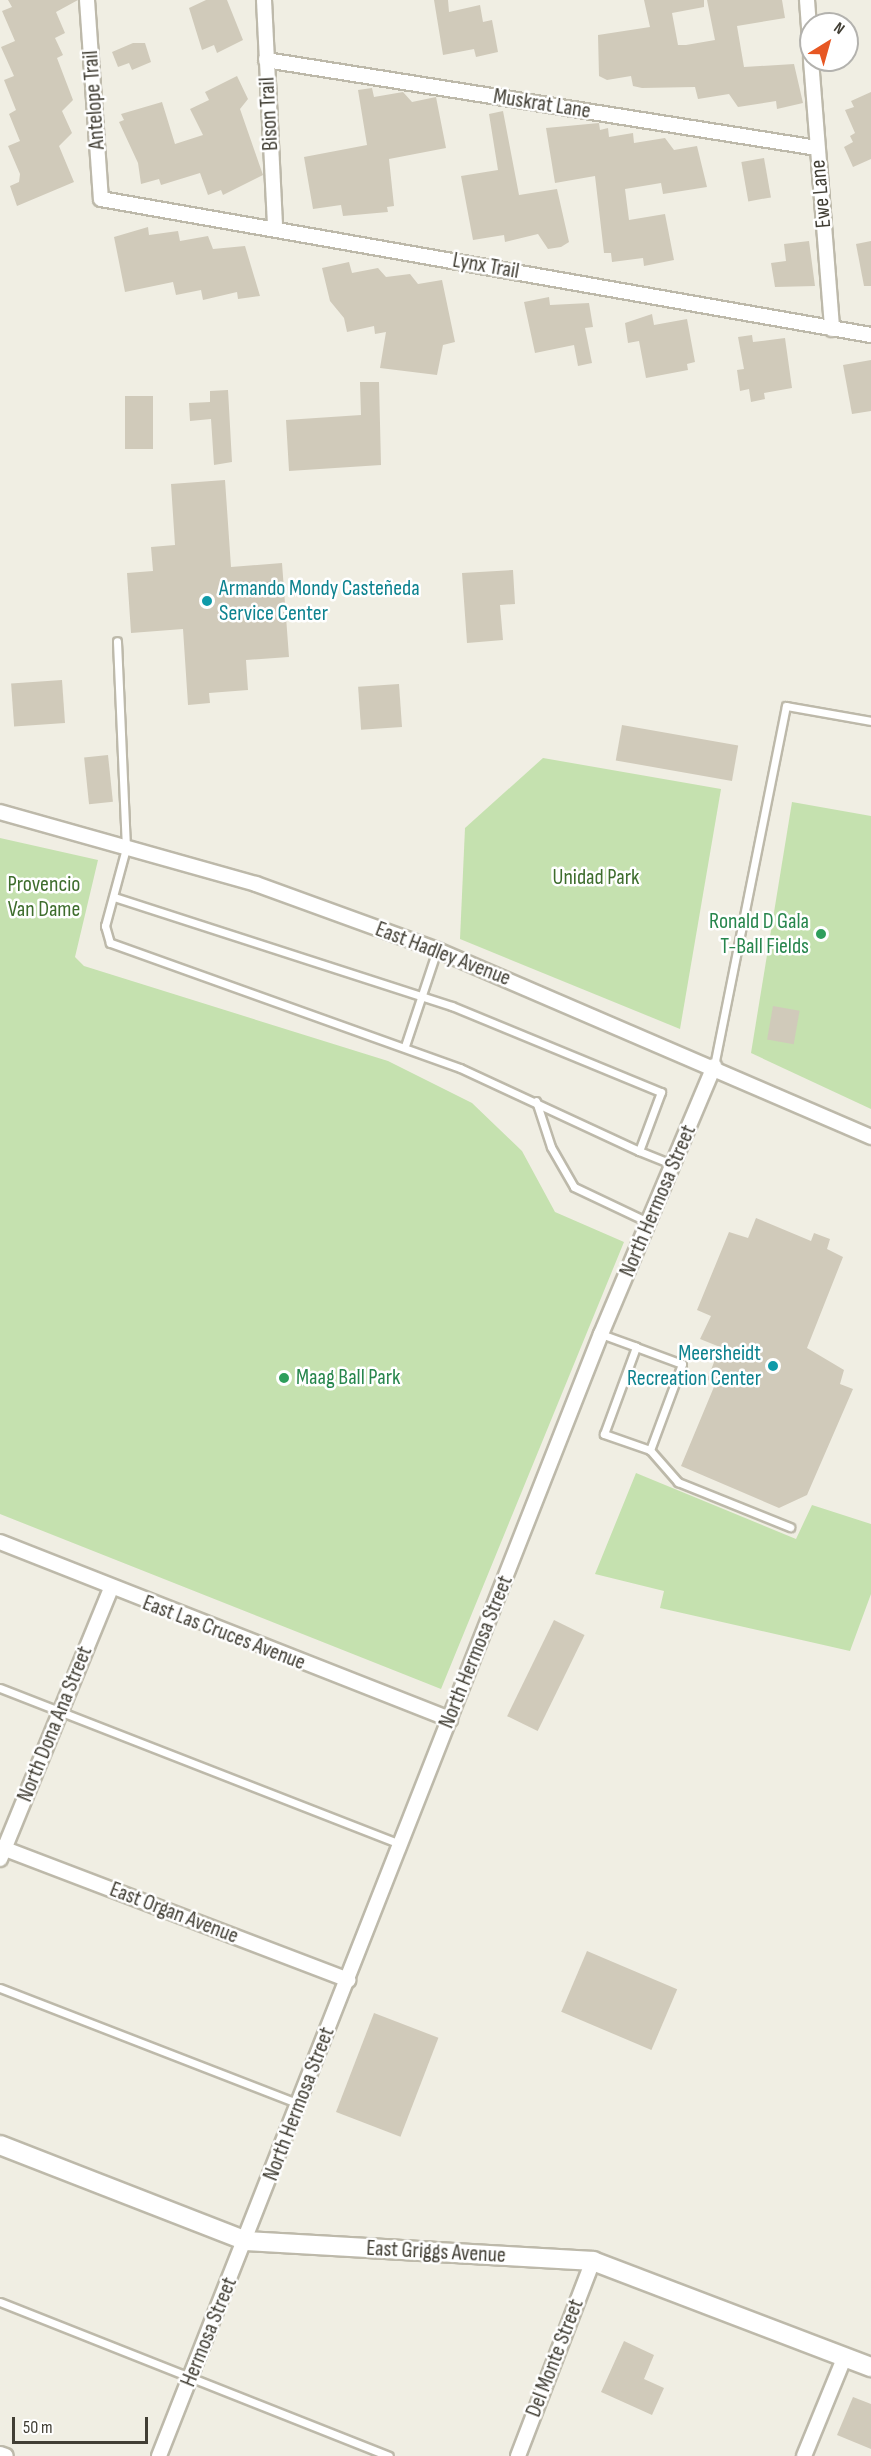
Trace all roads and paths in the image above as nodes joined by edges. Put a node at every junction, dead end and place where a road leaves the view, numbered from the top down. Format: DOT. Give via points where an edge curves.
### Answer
graph roads {
  1 [pos="87,0"];
  2 [pos="264,0"];
  3 [pos="267,60"];
  4 [pos="812,72"];
  5 [pos="817,148"];
  6 [pos="101,199"];
  7 [pos="275,228"];
  8 [pos="832,329"];
  9 [pos="871,334"];
  10 [pos="117,641"];
  11 [pos="871,721"];
  12 [pos="0,812"];
  13 [pos="126,848"];
  14 [pos="114,897"];
  15 [pos="437,950"];
  16 [pos="422,996"];
  17 [pos="405,1046"];
  18 [pos="714,1066"];
  19 [pos="536,1101"];
  20 [pos="871,1137"];
  21 [pos="639,1151"];
  22 [pos="674,1165"];
  23 [pos="650,1223"];
  24 [pos="602,1334"];
  25 [pos="636,1347"];
  26 [pos="650,1450"];
  27 [pos="790,1527"];
  28 [pos="0,1542"];
  29 [pos="111,1589"];
  30 [pos="0,1688"];
  31 [pos="60,1710"];
  32 [pos="450,1719"];
  33 [pos="401,1844"];
  34 [pos="1,1851"];
  35 [pos="348,1980"];
  36 [pos="0,1988"];
  37 [pos="299,2104"];
  38 [pos="0,2145"];
  39 [pos="246,2241"];
  40 [pos="593,2261"];
  41 [pos="0,2302"];
  42 [pos="845,2356"];
  43 [pos="871,2367"];
  44 [pos="190,2376"];
  45 [pos="0,2454"];
  46 [pos="6,2456"];
  47 [pos="159,2456"];
  48 [pos="389,2456"];
  49 [pos="518,2456"];
  50 [pos="804,2456"];
  1 -- 6 [label="street, Antelope Trail"];
  2 -- 3 [label="street, Bison Trail"];
  3 -- 5 [label="street, Muskrat Lane"];
  3 -- 7 [label="street, Bison Trail"];
  4 -- 5 [label="street, Ewe Lane"];
  5 -- 8 [label="street, Ewe Lane"];
  6 -- 7 [label="street, Lynx Trail"];
  7 -- 8 [label="street, Lynx Trail"];
  8 -- 9 [label="street, Lynx Trail"];
  10 -- 13 [label="lane"];
  11 -- 18 [label="lane" via="786,706"];
  12 -- 13 [label="street, East Hadley Avenue"];
  13 -- 14 [label="lane"];
  13 -- 15 [label="street, East Hadley Avenue" via="256,884"];
  14 -- 16 [label="lane"];
  14 -- 17 [label="lane" via="105,935 122,951"];
  15 -- 16 [label="lane"];
  15 -- 18 [label="street, East Hadley Avenue"];
  16 -- 17 [label="lane"];
  16 -- 21 [label="lane" via="661,1092"];
  17 -- 19 [label="lane"];
  18 -- 20 [label="street, East Hadley Avenue"];
  18 -- 22 [label="street, North Hermosa Street"];
  19 -- 21 [label="lane"];
  19 -- 23 [label="lane" via="551,1148 574,1187"];
  21 -- 22 [label="lane"];
  22 -- 23 [label="street, North Hermosa Street"];
  23 -- 24 [label="street, North Hermosa Street"];
  24 -- 25 [label="lane"];
  24 -- 32 [label="street, North Hermosa Street"];
  25 -- 26 [label="lane" via="682,1364"];
  25 -- 26 [label="lane" via="604,1434"];
  26 -- 27 [label="lane" via="678,1482"];
  28 -- 29 [label="street, East Las Cruces Avenue"];
  29 -- 31 [label="street, North Dona Ana Street"];
  29 -- 32 [label="street, East Las Cruces Avenue"];
  30 -- 31 [label="lane"];
  31 -- 33 [label="lane"];
  31 -- 34 [label="street, North Dona Ana Street"];
  32 -- 33 [label="street, North Hermosa Street"];
  33 -- 35 [label="street, North Hermosa Street"];
  34 -- 35 [label="street, East Organ Avenue"];
  35 -- 37 [label="street, North Hermosa Street"];
  36 -- 37 [label="lane"];
  37 -- 39 [label="street, North Hermosa Street"];
  38 -- 39 [label="street, East Griggs Avenue"];
  39 -- 40 [label="street, East Griggs Avenue"];
  39 -- 44 [label="street, Hermosa Street"];
  40 -- 42 [label="street, East Griggs Avenue"];
  40 -- 49 [label="street, Del Monte Street"];
  41 -- 44 [label="lane"];
  42 -- 43 [label="street, East Griggs Avenue"];
  42 -- 50 [label="street"];
  44 -- 47 [label="street, Hermosa Street"];
  44 -- 48 [label="lane"];
  45 -- 46 [label="street"];
}
